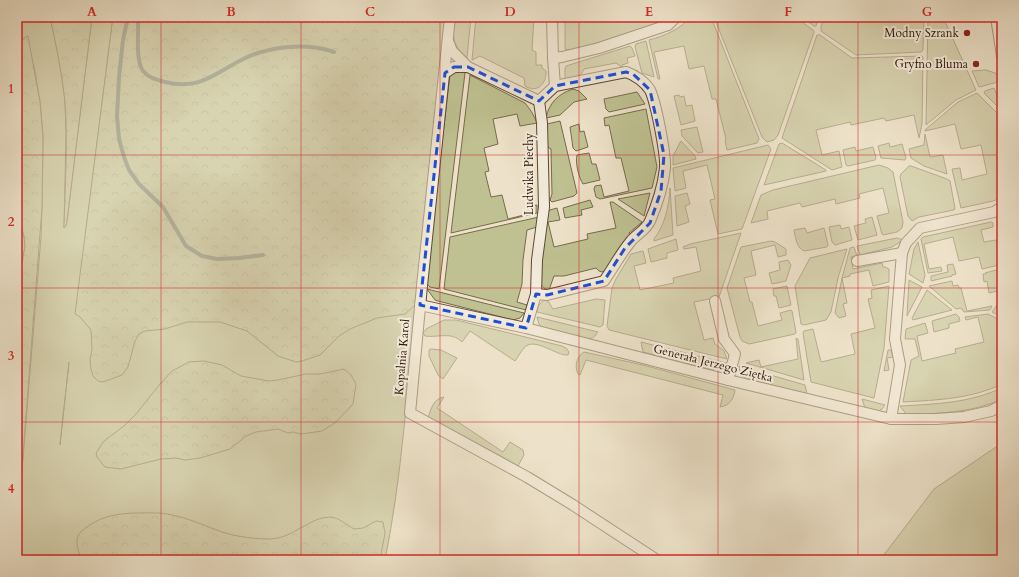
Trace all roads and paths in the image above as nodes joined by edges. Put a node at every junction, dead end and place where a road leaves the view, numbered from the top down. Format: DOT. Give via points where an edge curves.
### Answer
graph roads {
  1 [pos="450,17"];
  2 [pos="552,17"];
  3 [pos="676,17"];
  4 [pos="996,17"];
  5 [pos="448,40"];
  6 [pos="1002,56"];
  7 [pos="553,58"];
  8 [pos="468,67"];
  9 [pos="445,73"];
  10 [pos="555,86"];
  11 [pos="540,101"];
  12 [pos="1002,207"];
  13 [pos="902,253"];
  14 [pos="857,261"];
  15 [pos="536,294"];
  16 [pos="715,301"];
  17 [pos="420,305"];
  18 [pos="526,328"];
  19 [pos="728,380"];
  20 [pos="1002,405"];
  21 [pos="892,419"];
  22 [pos="657,560"];
  1 -- 5 [label="street, Kopalnia Karol"];
  2 -- 7 [label="street"];
  3 -- 7 [label="street" via="668,25 599,48"];
  4 -- 6 [label="street"];
  5 -- 8 [label="street" via="452,51"];
  5 -- 9 [label="street, Kopalnia Karol"];
  7 -- 10 [label="street"];
  8 -- 9 [label="street" via="454,67"];
  8 -- 11 [label="street"];
  9 -- 17 [label="street, Kopalnia Karol"];
  10 -- 11 [label="street"];
  10 -- 15 [label="street" via="626,72 640,79 650,90 665,168 661,191 650,223 625,248 604,281 548,295"];
  11 -- 15 [label="street, Ludwika Piechy" via="544,207 537,260"];
  12 -- 13 [label="street" via="994,212 920,228 906,243"];
  13 -- 14 [label="street"];
  13 -- 21 [label="street" via="895,339 900,365"];
  15 -- 18 [label="street, Ludwika Piechy"];
  16 -- 19 [label="street" via="724,339 735,354"];
  17 -- 18 [label="street, Generała Jerzego Ziętka"];
  17 -- 22 [label="street, Kopalnia Karol" via="410,413 527,477"];
  18 -- 19 [label="street, Generała Jerzego Ziętka"];
  19 -- 21 [label="street, Generała Jerzego Ziętka"];
  20 -- 21 [label="street, Generała Jerzego Ziętka" via="991,411 964,417"];
}
